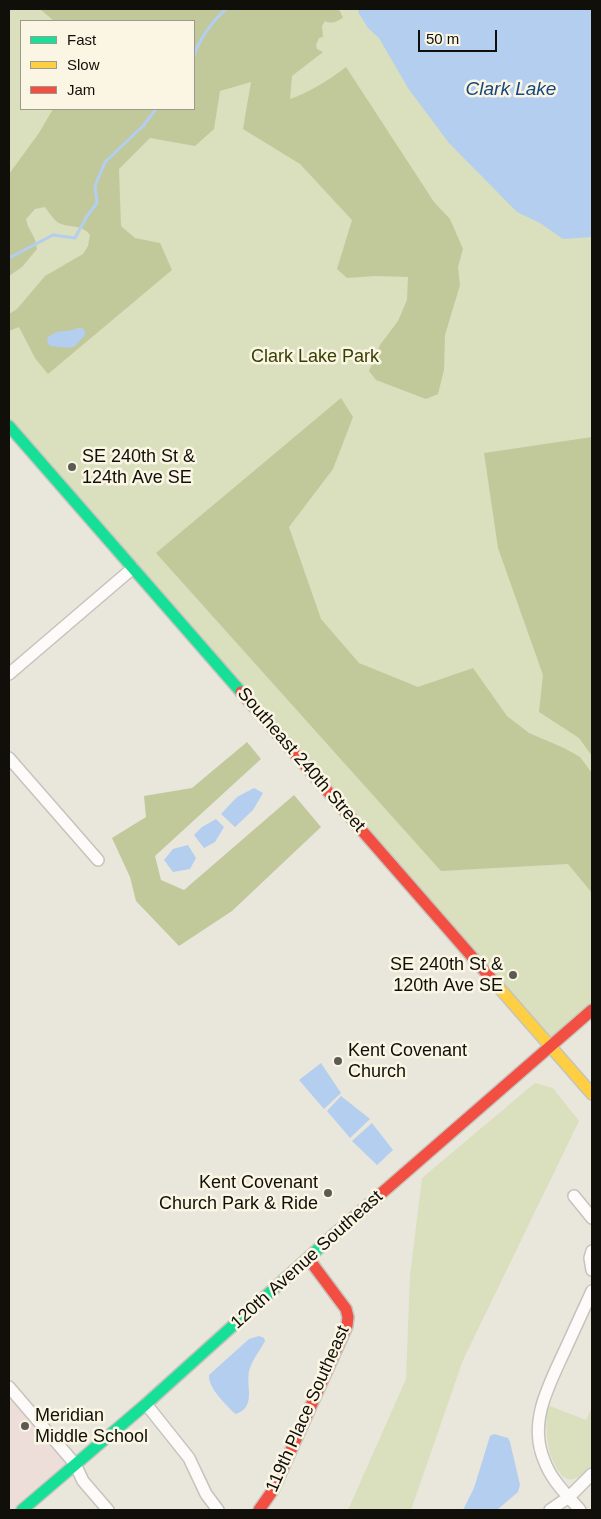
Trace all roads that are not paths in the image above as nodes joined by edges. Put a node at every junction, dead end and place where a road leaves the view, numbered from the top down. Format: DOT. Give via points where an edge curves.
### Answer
graph roads {
  1 [pos="9,426"];
  2 [pos="133,568"];
  3 [pos="9,674"];
  4 [pos="9,758"];
  5 [pos="98,860"];
  6 [pos="592,1010"];
  7 [pos="551,1046"];
  8 [pos="592,1094"];
  9 [pos="574,1196"];
  10 [pos="592,1218"];
  11 [pos="592,1251"];
  12 [pos="308,1258"];
  13 [pos="592,1270"];
  14 [pos="592,1291"];
  15 [pos="9,1387"];
  16 [pos="146,1404"];
  17 [pos="75,1464"];
  18 [pos="592,1474"];
  19 [pos="568,1497"];
  20 [pos="22,1510"];
  21 [pos="108,1510"];
  22 [pos="218,1510"];
  23 [pos="259,1510"];
  24 [pos="550,1510"];
  25 [pos="580,1510"];
  1 -- 2 [label="street, Southeast 240th Street"];
  2 -- 3 [label="street"];
  2 -- 7 [label="street, Southeast 240th Street"];
  4 -- 5 [label="street"];
  6 -- 7 [label="street, 120th Avenue Southeast"];
  7 -- 8 [label="street, Southeast 240th Street"];
  7 -- 12 [label="street, 120th Avenue Southeast"];
  9 -- 10 [label="street"];
  11 -- 13 [label="street"];
  12 -- 16 [label="street, 120th Avenue Southeast"];
  12 -- 23 [label="street, 119th Place Southeast" via="346,1309 347,1326 274,1490"];
  14 -- 19 [label="street" via="544,1394 538,1422 544,1461"];
  15 -- 17 [label="street"];
  16 -- 17 [label="street, 120th Avenue Southeast"];
  16 -- 22 [label="street" via="189,1458 206,1494"];
  17 -- 20 [label="street, 120th Avenue Southeast"];
  17 -- 21 [label="street" via="83,1481"];
  18 -- 19 [label="street"];
  19 -- 24 [label="street"];
  19 -- 25 [label="street"];
}
